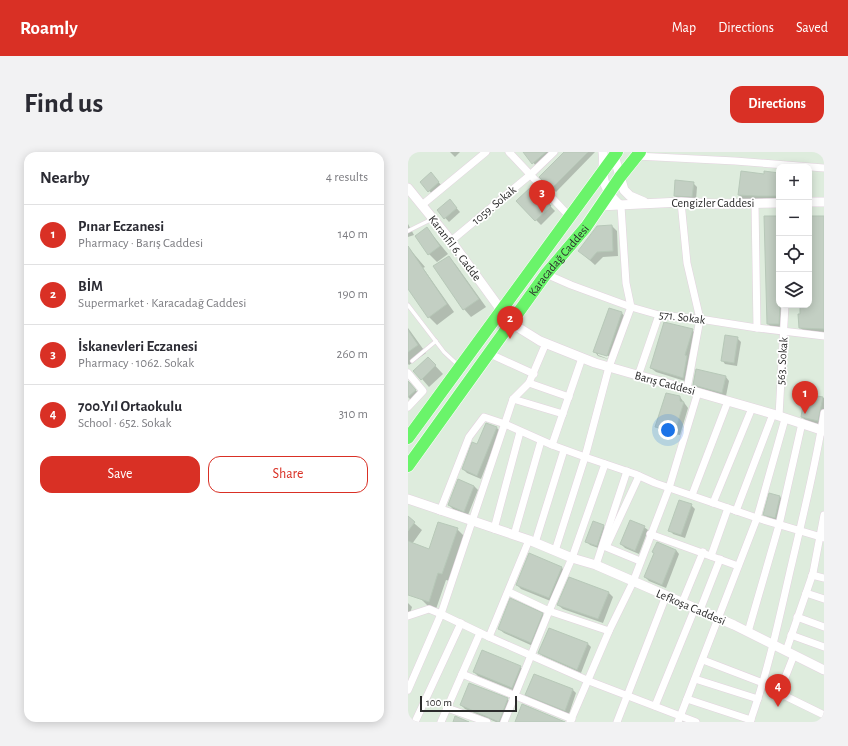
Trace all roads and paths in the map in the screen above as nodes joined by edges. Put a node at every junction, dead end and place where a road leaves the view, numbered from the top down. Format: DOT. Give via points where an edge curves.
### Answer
graph roads {
  1 [pos="486,152"];
  2 [pos="509,152"];
  3 [pos="554,152"];
  4 [pos="612,153"];
  5 [pos="638,154"];
  6 [pos="824,168"];
  7 [pos="603,171"];
  8 [pos="530,175"];
  9 [pos="620,177"];
  10 [pos="408,188"];
  11 [pos="609,193"];
  12 [pos="681,202"];
  13 [pos="812,202"];
  14 [pos="824,202"];
  15 [pos="776,203"];
  16 [pos="647,204"];
  17 [pos="755,204"];
  18 [pos="422,205"];
  19 [pos="600,206"];
  20 [pos="621,206"];
  21 [pos="570,217"];
  22 [pos="433,218"];
  23 [pos="408,231"];
  24 [pos="451,241"];
  25 [pos="546,274"];
  26 [pos="408,305"];
  27 [pos="631,307"];
  28 [pos="785,308"];
  29 [pos="501,310"];
  30 [pos="659,316"];
  31 [pos="700,319"];
  32 [pos="511,323"];
  33 [pos="757,328"];
  34 [pos="784,332"];
  35 [pos="824,336"];
  36 [pos="436,341"];
  37 [pos="546,343"];
  38 [pos="488,353"];
  39 [pos="582,358"];
  40 [pos="412,361"];
  41 [pos="460,367"];
  42 [pos="609,367"];
  43 [pos="408,373"];
  44 [pos="534,374"];
  45 [pos="638,376"];
  46 [pos="529,384"];
  47 [pos="687,389"];
  48 [pos="698,392"];
  49 [pos="569,397"];
  50 [pos="513,399"];
  51 [pos="728,401"];
  52 [pos="408,407"];
  53 [pos="752,408"];
  54 [pos="824,413"];
  55 [pos="563,414"];
  56 [pos="779,416"];
  57 [pos="802,423"];
  58 [pos="505,424"];
  59 [pos="823,431"];
  60 [pos="520,432"];
  61 [pos="408,438"];
  62 [pos="541,441"];
  63 [pos="552,445"];
  64 [pos="564,450"];
  65 [pos="585,457"];
  66 [pos="605,464"];
  67 [pos="408,466"];
  68 [pos="627,471"];
  69 [pos="639,476"];
  70 [pos="668,488"];
  71 [pos="692,495"];
  72 [pos="408,500"];
  73 [pos="713,503"];
  74 [pos="728,508"];
  75 [pos="440,511"];
  76 [pos="736,511"];
  77 [pos="824,516"];
  78 [pos="757,518"];
  79 [pos="472,522"];
  80 [pos="780,525"];
  81 [pos="494,529"];
  82 [pos="799,531"];
  83 [pos="650,534"];
  84 [pos="514,535"];
  85 [pos="822,537"];
  86 [pos="532,541"];
  87 [pos="555,551"];
  88 [pos="703,552"];
  89 [pos="711,556"];
  90 [pos="572,558"];
  91 [pos="816,558"];
  92 [pos="720,559"];
  93 [pos="824,560"];
  94 [pos="640,561"];
  95 [pos="596,565"];
  96 [pos="738,566"];
  97 [pos="812,575"];
  98 [pos="824,578"];
  99 [pos="633,582"];
  100 [pos="509,592"];
  101 [pos="806,593"];
  102 [pos="666,596"];
  103 [pos="824,599"];
  104 [pos="682,603"];
  105 [pos="697,609"];
  106 [pos="549,611"];
  107 [pos="441,614"];
  108 [pos="408,616"];
  109 [pos="797,617"];
  110 [pos="719,619"];
  111 [pos="460,623"];
  112 [pos="824,627"];
  113 [pos="609,631"];
  114 [pos="748,632"];
  115 [pos="480,633"];
  116 [pos="791,635"];
  117 [pos="490,637"];
  118 [pos="773,644"];
  119 [pos="824,647"];
  120 [pos="790,653"];
  121 [pos="532,656"];
  122 [pos="703,660"];
  123 [pos="824,670"];
  124 [pos="462,674"];
  125 [pos="695,679"];
  126 [pos="589,681"];
  127 [pos="763,683"];
  128 [pos="408,690"];
  129 [pos="779,693"];
  130 [pos="627,694"];
  131 [pos="515,696"];
  132 [pos="687,699"];
  133 [pos="758,699"];
  134 [pos="655,706"];
  135 [pos="447,708"];
  136 [pos="824,715"];
  137 [pos="679,719"];
  138 [pos="571,720"];
  139 [pos="750,721"];
  140 [pos="415,722"];
  141 [pos="441,722"];
  142 [pos="487,722"];
  143 [pos="504,722"];
  144 [pos="617,722"];
  145 [pos="696,722"];
  1 -- 18 [label="street"];
  2 -- 8 [label="street"];
  3 -- 8 [label="street, 1059. Sokak"];
  4 -- 7 [label="highway, Karacadağ Caddesi"];
  4 -- 9 [label="street, Cengizler Caddesi"];
  5 -- 6 [label="street"];
  5 -- 9 [label="highway, Karacadağ Caddesi"];
  7 -- 11 [label="street"];
  7 -- 21 [label="highway, Karacadağ Caddesi"];
  8 -- 21 [label="street"];
  8 -- 24 [label="street, 1059. Sokak"];
  9 -- 11 [label="highway, Karacadağ Caddesi"];
  9 -- 16 [label="street, Cengizler Caddesi" via="627,194"];
  10 -- 18 [label="street, Karanfil 6. Cadde"];
  11 -- 19 [label="highway, Karacadağ Caddesi"];
  11 -- 20 [label="street"];
  12 -- 16 [label="street, Cengizler Caddesi"];
  12 -- 17 [label="street, Cengizler Caddesi"];
  12 -- 31 [label="street" via="687,263"];
  13 -- 14 [label="street"];
  15 -- 17 [label="street, Cengizler Caddesi"];
  16 -- 20 [label="street, Cengizler Caddesi"];
  17 -- 33 [label="street"];
  18 -- 22 [label="street, Karanfil 6. Cadde"];
  19 -- 20 [label="street, Cengizler Caddesi"];
  19 -- 25 [label="highway, Karacadağ Caddesi" via="586,227"];
  20 -- 27 [label="street" via="626,283"];
  21 -- 29 [label="highway, Karacadağ Caddesi"];
  22 -- 23 [label="lane"];
  22 -- 24 [label="street, Karanfil 6. Cadde"];
  24 -- 29 [label="street, Karanfil 6. Cadde"];
  25 -- 27 [label="street, 571. Sokak"];
  25 -- 32 [label="highway, Karacadağ Caddesi"];
  26 -- 36 [label="lane"];
  27 -- 30 [label="street, 571. Sokak"];
  27 -- 42 [label="street"];
  28 -- 34 [label="street, 563. Sokak"];
  29 -- 41 [label="highway, Karacadağ Caddesi"];
  30 -- 31 [label="street, 571. Sokak"];
  30 -- 45 [label="street"];
  31 -- 33 [label="street, 571. Sokak"];
  31 -- 47 [label="street"];
  32 -- 37 [label="street, Barış Caddesi"];
  32 -- 38 [label="highway, Karacadağ Caddesi"];
  33 -- 34 [label="street, 571. Sokak"];
  34 -- 35 [label="street, 571. Sokak"];
  34 -- 56 [label="street, 563. Sokak"];
  36 -- 40 [label="lane"];
  36 -- 41 [label="lane"];
  37 -- 39 [label="street, Barış Caddesi"];
  37 -- 44 [label="street"];
  38 -- 44 [label="street"];
  38 -- 67 [label="highway, Karacadağ Caddesi"];
  39 -- 42 [label="street, Barış Caddesi"];
  39 -- 49 [label="street"];
  41 -- 61 [label="highway, Karacadağ Caddesi"];
  42 -- 45 [label="street, Barış Caddesi"];
  42 -- 65 [label="street"];
  43 -- 52 [label="street" via="423,390"];
  44 -- 46 [label="street"];
  45 -- 47 [label="street, Barış Caddesi"];
  46 -- 49 [label="street"];
  46 -- 50 [label="street"];
  47 -- 48 [label="street, Barış Caddesi"];
  48 -- 51 [label="street, Barış Caddesi"];
  48 -- 70 [label="street"];
  49 -- 55 [label="street"];
  50 -- 55 [label="street"];
  50 -- 58 [label="street"];
  51 -- 53 [label="street, Barış Caddesi"];
  51 -- 71 [label="street"];
  53 -- 56 [label="street, Barış Caddesi"];
  53 -- 73 [label="street"];
  54 -- 59 [label="street"];
  55 -- 63 [label="street"];
  56 -- 57 [label="street, Barış Caddesi"];
  56 -- 76 [label="street"];
  56 -- 78 [label="street"];
  57 -- 59 [label="street, Barış Caddesi"];
  57 -- 80 [label="street"];
  58 -- 60 [label="street"];
  58 -- 75 [label="street" via="484,417 469,437"];
  58 -- 79 [label="street"];
  59 -- 82 [label="street"];
  60 -- 62 [label="street"];
  60 -- 81 [label="street"];
  62 -- 63 [label="street"];
  62 -- 84 [label="street"];
  63 -- 64 [label="street"];
  64 -- 65 [label="street"];
  64 -- 86 [label="street"];
  65 -- 66 [label="street"];
  65 -- 87 [label="street"];
  66 -- 68 [label="street"];
  66 -- 90 [label="street"];
  68 -- 69 [label="street"];
  68 -- 95 [label="street"];
  69 -- 70 [label="street"];
  69 -- 94 [label="street" via="606,547"];
  70 -- 71 [label="street"];
  70 -- 83 [label="street"];
  71 -- 73 [label="street"];
  72 -- 75 [label="street, Lefkoşa Caddesi"];
  73 -- 74 [label="street"];
  74 -- 76 [label="street"];
  74 -- 89 [label="street"];
  75 -- 79 [label="street, Lefkoşa Caddesi"];
  76 -- 78 [label="street"];
  77 -- 85 [label="street"];
  78 -- 80 [label="street"];
  78 -- 96 [label="street"];
  79 -- 81 [label="street, Lefkoşa Caddesi"];
  79 -- 107 [label="street"];
  80 -- 82 [label="street"];
  80 -- 114 [label="street"];
  81 -- 84 [label="street, Lefkoşa Caddesi"];
  82 -- 85 [label="street"];
  82 -- 118 [label="street"];
  83 -- 88 [label="street"];
  83 -- 94 [label="street"];
  84 -- 86 [label="street, Lefkoşa Caddesi"];
  85 -- 91 [label="street"];
  86 -- 87 [label="street, Lefkoşa Caddesi"];
  86 -- 100 [label="street"];
  87 -- 90 [label="street, Lefkoşa Caddesi"];
  88 -- 89 [label="street"];
  88 -- 104 [label="street"];
  89 -- 92 [label="street"];
  90 -- 95 [label="street, Lefkoşa Caddesi"];
  90 -- 106 [label="street"];
  91 -- 93 [label="street"];
  91 -- 97 [label="street"];
  92 -- 96 [label="street"];
  92 -- 105 [label="street"];
  94 -- 99 [label="street"];
  95 -- 99 [label="street, Lefkoşa Caddesi"];
  96 -- 110 [label="street"];
  97 -- 98 [label="street"];
  97 -- 101 [label="street"];
  99 -- 102 [label="street, Lefkoşa Caddesi"];
  99 -- 113 [label="street"];
  100 -- 106 [label="street"];
  100 -- 117 [label="street"];
  101 -- 103 [label="street"];
  101 -- 109 [label="street"];
  102 -- 104 [label="street, Lefkoşa Caddesi"];
  102 -- 130 [label="street"];
  104 -- 105 [label="street, Lefkoşa Caddesi"];
  105 -- 110 [label="street, Lefkoşa Caddesi"];
  105 -- 134 [label="street"];
  106 -- 113 [label="street"];
  106 -- 121 [label="street"];
  107 -- 108 [label="street" via="429,609"];
  107 -- 111 [label="street"];
  107 -- 128 [label="street"];
  109 -- 112 [label="street"];
  109 -- 116 [label="street"];
  110 -- 114 [label="street, Lefkoşa Caddesi"];
  110 -- 122 [label="street"];
  111 -- 115 [label="street"];
  111 -- 140 [label="street"];
  113 -- 126 [label="street"];
  114 -- 118 [label="street, Lefkoşa Caddesi"];
  115 -- 117 [label="street"];
  115 -- 124 [label="street"];
  116 -- 119 [label="street"];
  116 -- 120 [label="street"];
  117 -- 121 [label="street"];
  118 -- 120 [label="street, Lefkoşa Caddesi"];
  118 -- 127 [label="street"];
  120 -- 123 [label="street, Lefkoşa Caddesi"];
  120 -- 129 [label="street"];
  121 -- 126 [label="street"];
  121 -- 131 [label="street"];
  122 -- 125 [label="street"];
  122 -- 127 [label="street"];
  124 -- 131 [label="street"];
  124 -- 135 [label="street"];
  125 -- 132 [label="street"];
  125 -- 133 [label="street"];
  126 -- 130 [label="street"];
  126 -- 138 [label="street"];
  127 -- 129 [label="street"];
  127 -- 133 [label="street"];
  129 -- 136 [label="street"];
  130 -- 134 [label="street"];
  130 -- 144 [label="street"];
  131 -- 138 [label="street"];
  131 -- 143 [label="street"];
  132 -- 137 [label="street"];
  132 -- 139 [label="street"];
  133 -- 139 [label="street"];
  134 -- 137 [label="street"];
  135 -- 141 [label="street"];
  135 -- 142 [label="street"];
  137 -- 145 [label="street"];
}
